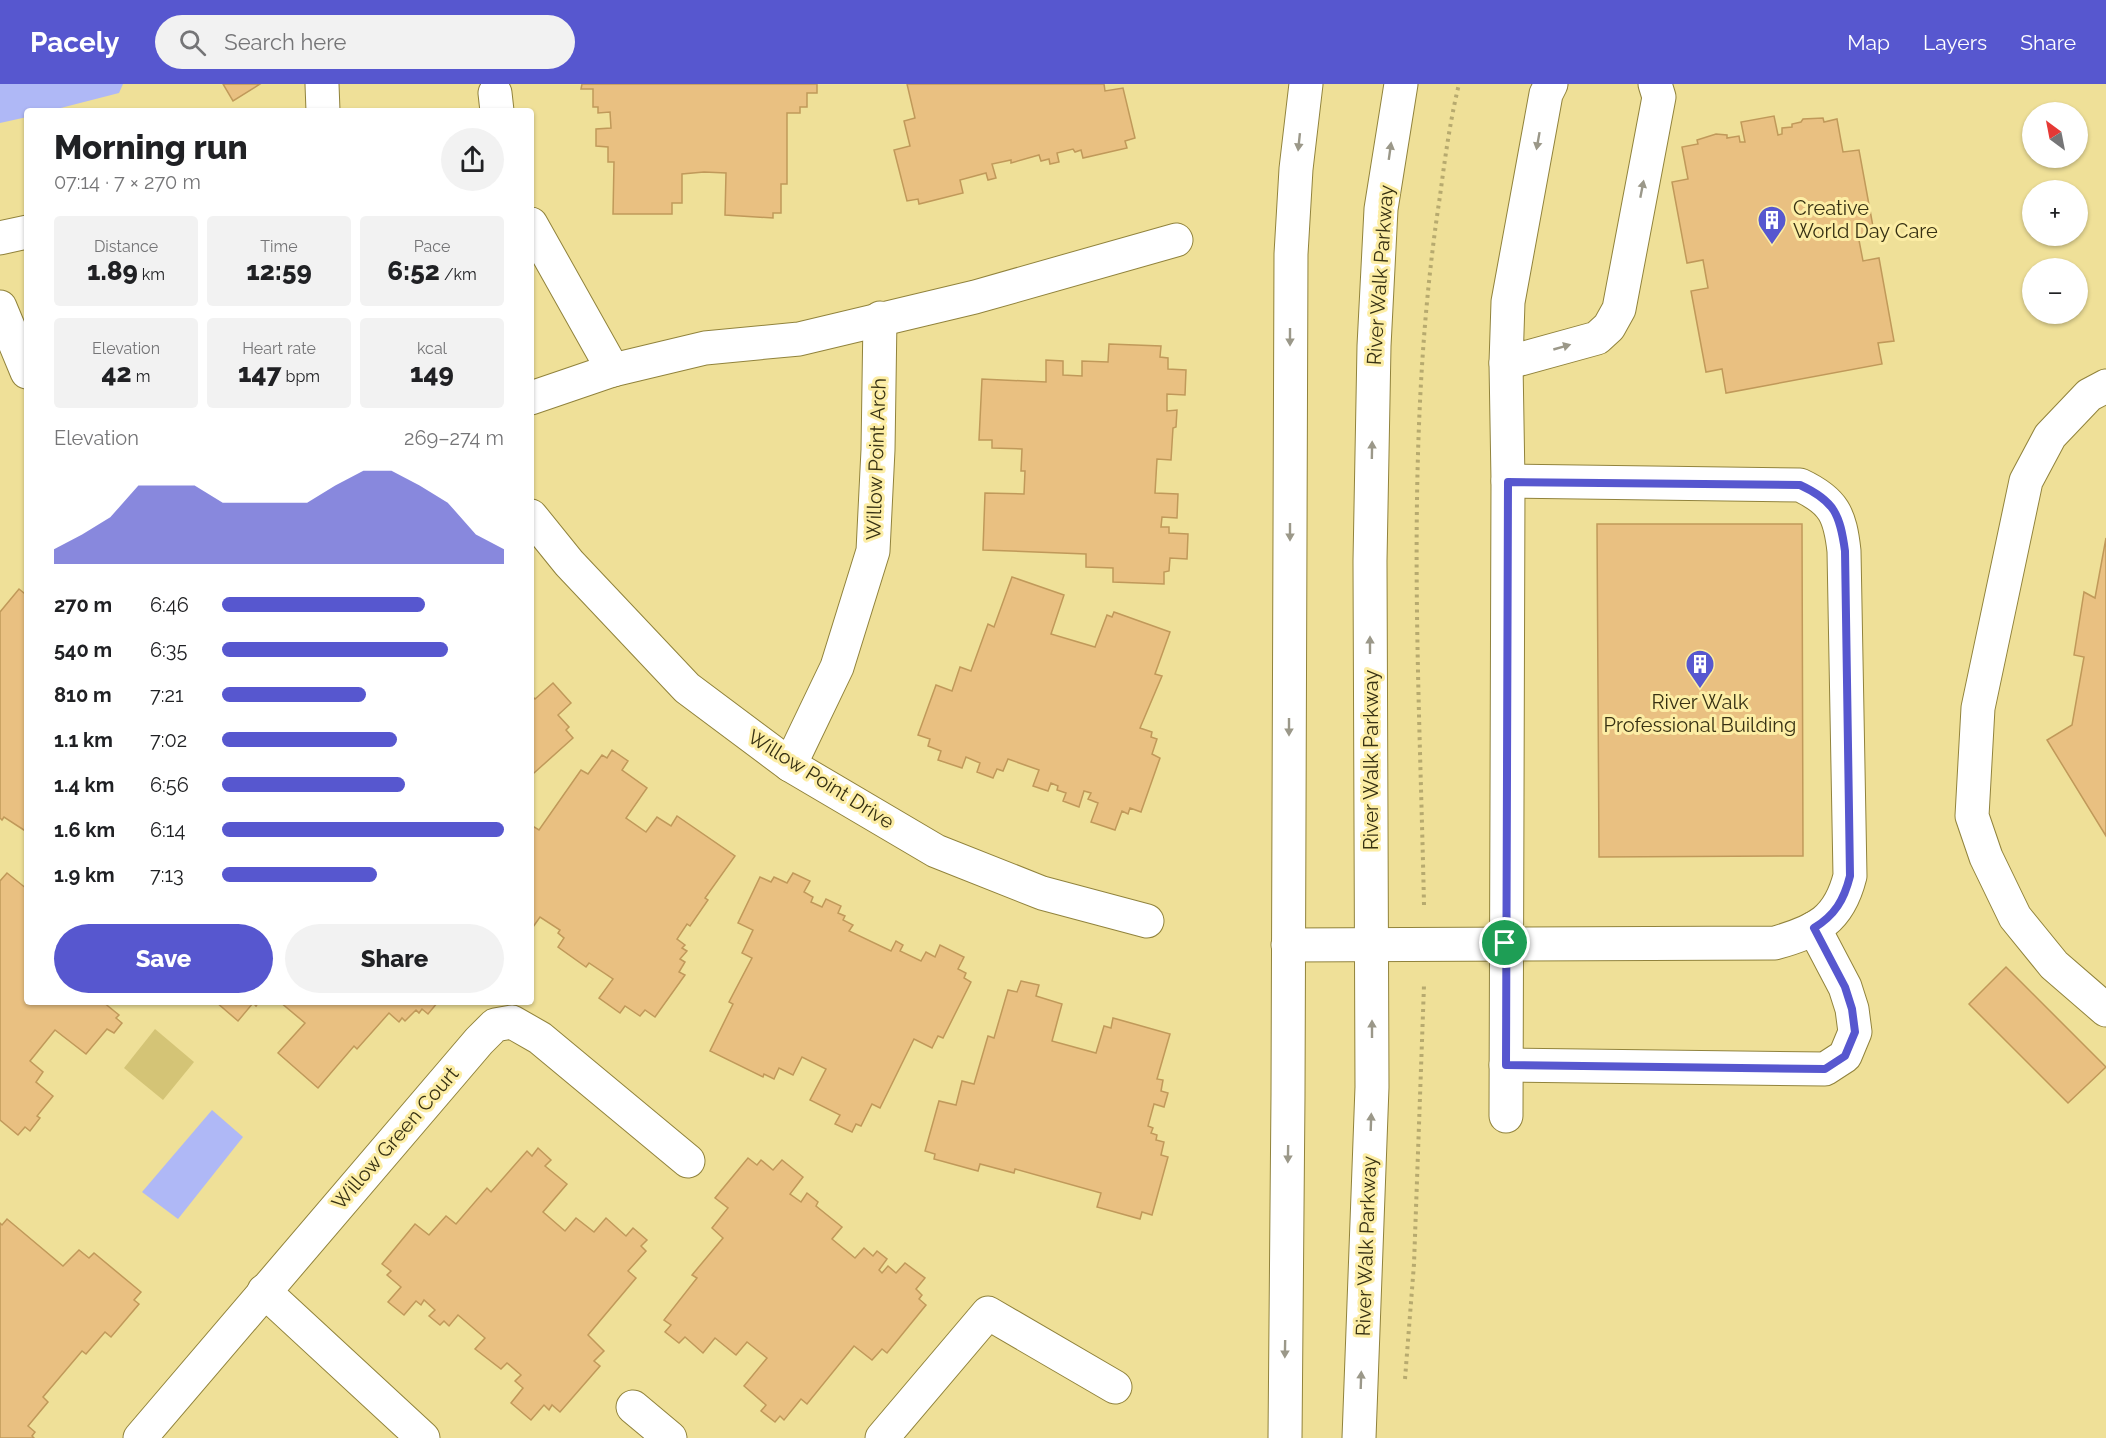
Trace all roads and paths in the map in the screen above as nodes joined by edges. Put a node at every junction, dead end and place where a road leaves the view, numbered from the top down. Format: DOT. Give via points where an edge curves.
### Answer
graph roads {
  1 [pos="322,84"];
  2 [pos="1305,84"];
  3 [pos="1401,84"];
  4 [pos="1458,84"];
  5 [pos="1551,84"];
  6 [pos="1655,84"];
  7 [pos="323,108"];
  8 [pos="534,229"];
  9 [pos="24,233"];
  10 [pos="0,238"];
  11 [pos="1176,240"];
  12 [pos="0,307"];
  13 [pos="880,318"];
  14 [pos="1506,363"];
  15 [pos="24,365"];
  16 [pos="613,370"];
  17 [pos="2106,386"];
  18 [pos="534,397"];
  19 [pos="1508,482"];
  20 [pos="534,520"];
  21 [pos="790,765"];
  22 [pos="1147,921"];
  23 [pos="1814,928"];
  24 [pos="1505,943"];
  25 [pos="1372,944"];
  26 [pos="1425,944"];
  27 [pos="1288,945"];
  28 [pos="2106,1010"];
  29 [pos="1506,1065"];
  30 [pos="1506,1116"];
  31 [pos="688,1161"];
  32 [pos="264,1291"];
  33 [pos="1405,1380"];
  34 [pos="1115,1387"];
  35 [pos="633,1407"];
  36 [pos="140,1438"];
  37 [pos="423,1438"];
  38 [pos="670,1438"];
  39 [pos="882,1438"];
  40 [pos="1284,1438"];
  41 [pos="1359,1438"];
  1 -- 7 [label="street"];
  2 -- 27 [label="street, one-way" via="1291,254"];
  25 -- 3 [label="street, River Walk Parkway, one-way" via="1370,561 1374,346 1381,209"];
  4 -- 26 [label="path" via="1434,231 1421,364 1416,513"];
  5 -- 14 [label="street, one-way" via="1546,94 1509,302"];
  14 -- 6 [label="street, one-way" via="1597,338 1619,309 1659,97"];
  8 -- 16 [label="street"];
  9 -- 10 [label="street"];
  11 -- 13 [label="street" via="975,297"];
  12 -- 15 [label="street"];
  13 -- 16 [label="street" via="800,339 705,348"];
  13 -- 21 [label="street, Willow Point Arch" via="873,551 837,667"];
  14 -- 19 [label="street"];
  16 -- 18 [label="street"];
  17 -- 28 [label="street" via="2089,395 2050,436 2026,481 1978,708 1972,816 1986,857 2015,917 2054,965"];
  19 -- 23 [label="street" via="1800,485 1819,493 1832,506 1841,525 1845,551 1850,876 1845,898 1829,919"];
  19 -- 24 [label="street"];
  20 -- 21 [label="street, Willow Point Drive" via="569,563 687,688"];
  21 -- 22 [label="street, Willow Point Drive" via="936,851 1042,892"];
  23 -- 24 [label="street" via="1775,943"];
  23 -- 29 [label="street" via="1845,987 1855,1032 1845,1056 1825,1069"];
  24 -- 26 [label="street"];
  24 -- 29 [label="street"];
  25 -- 26 [label="street"];
  25 -- 27 [label="street"];
  41 -- 25 [label="street, River Walk Parkway, one-way" via="1372,1087"];
  26 -- 33 [label="path" via="1414,1264"];
  27 -- 40 [label="street, one-way"];
  29 -- 30 [label="street"];
  31 -- 32 [label="street, Willow Green Court" via="540,1038 512,1022 495,1025"];
  32 -- 36 [label="street, Willow Green Court"];
  32 -- 37 [label="street"];
  34 -- 39 [label="street" via="988,1313"];
  35 -- 38 [label="street"];
}
